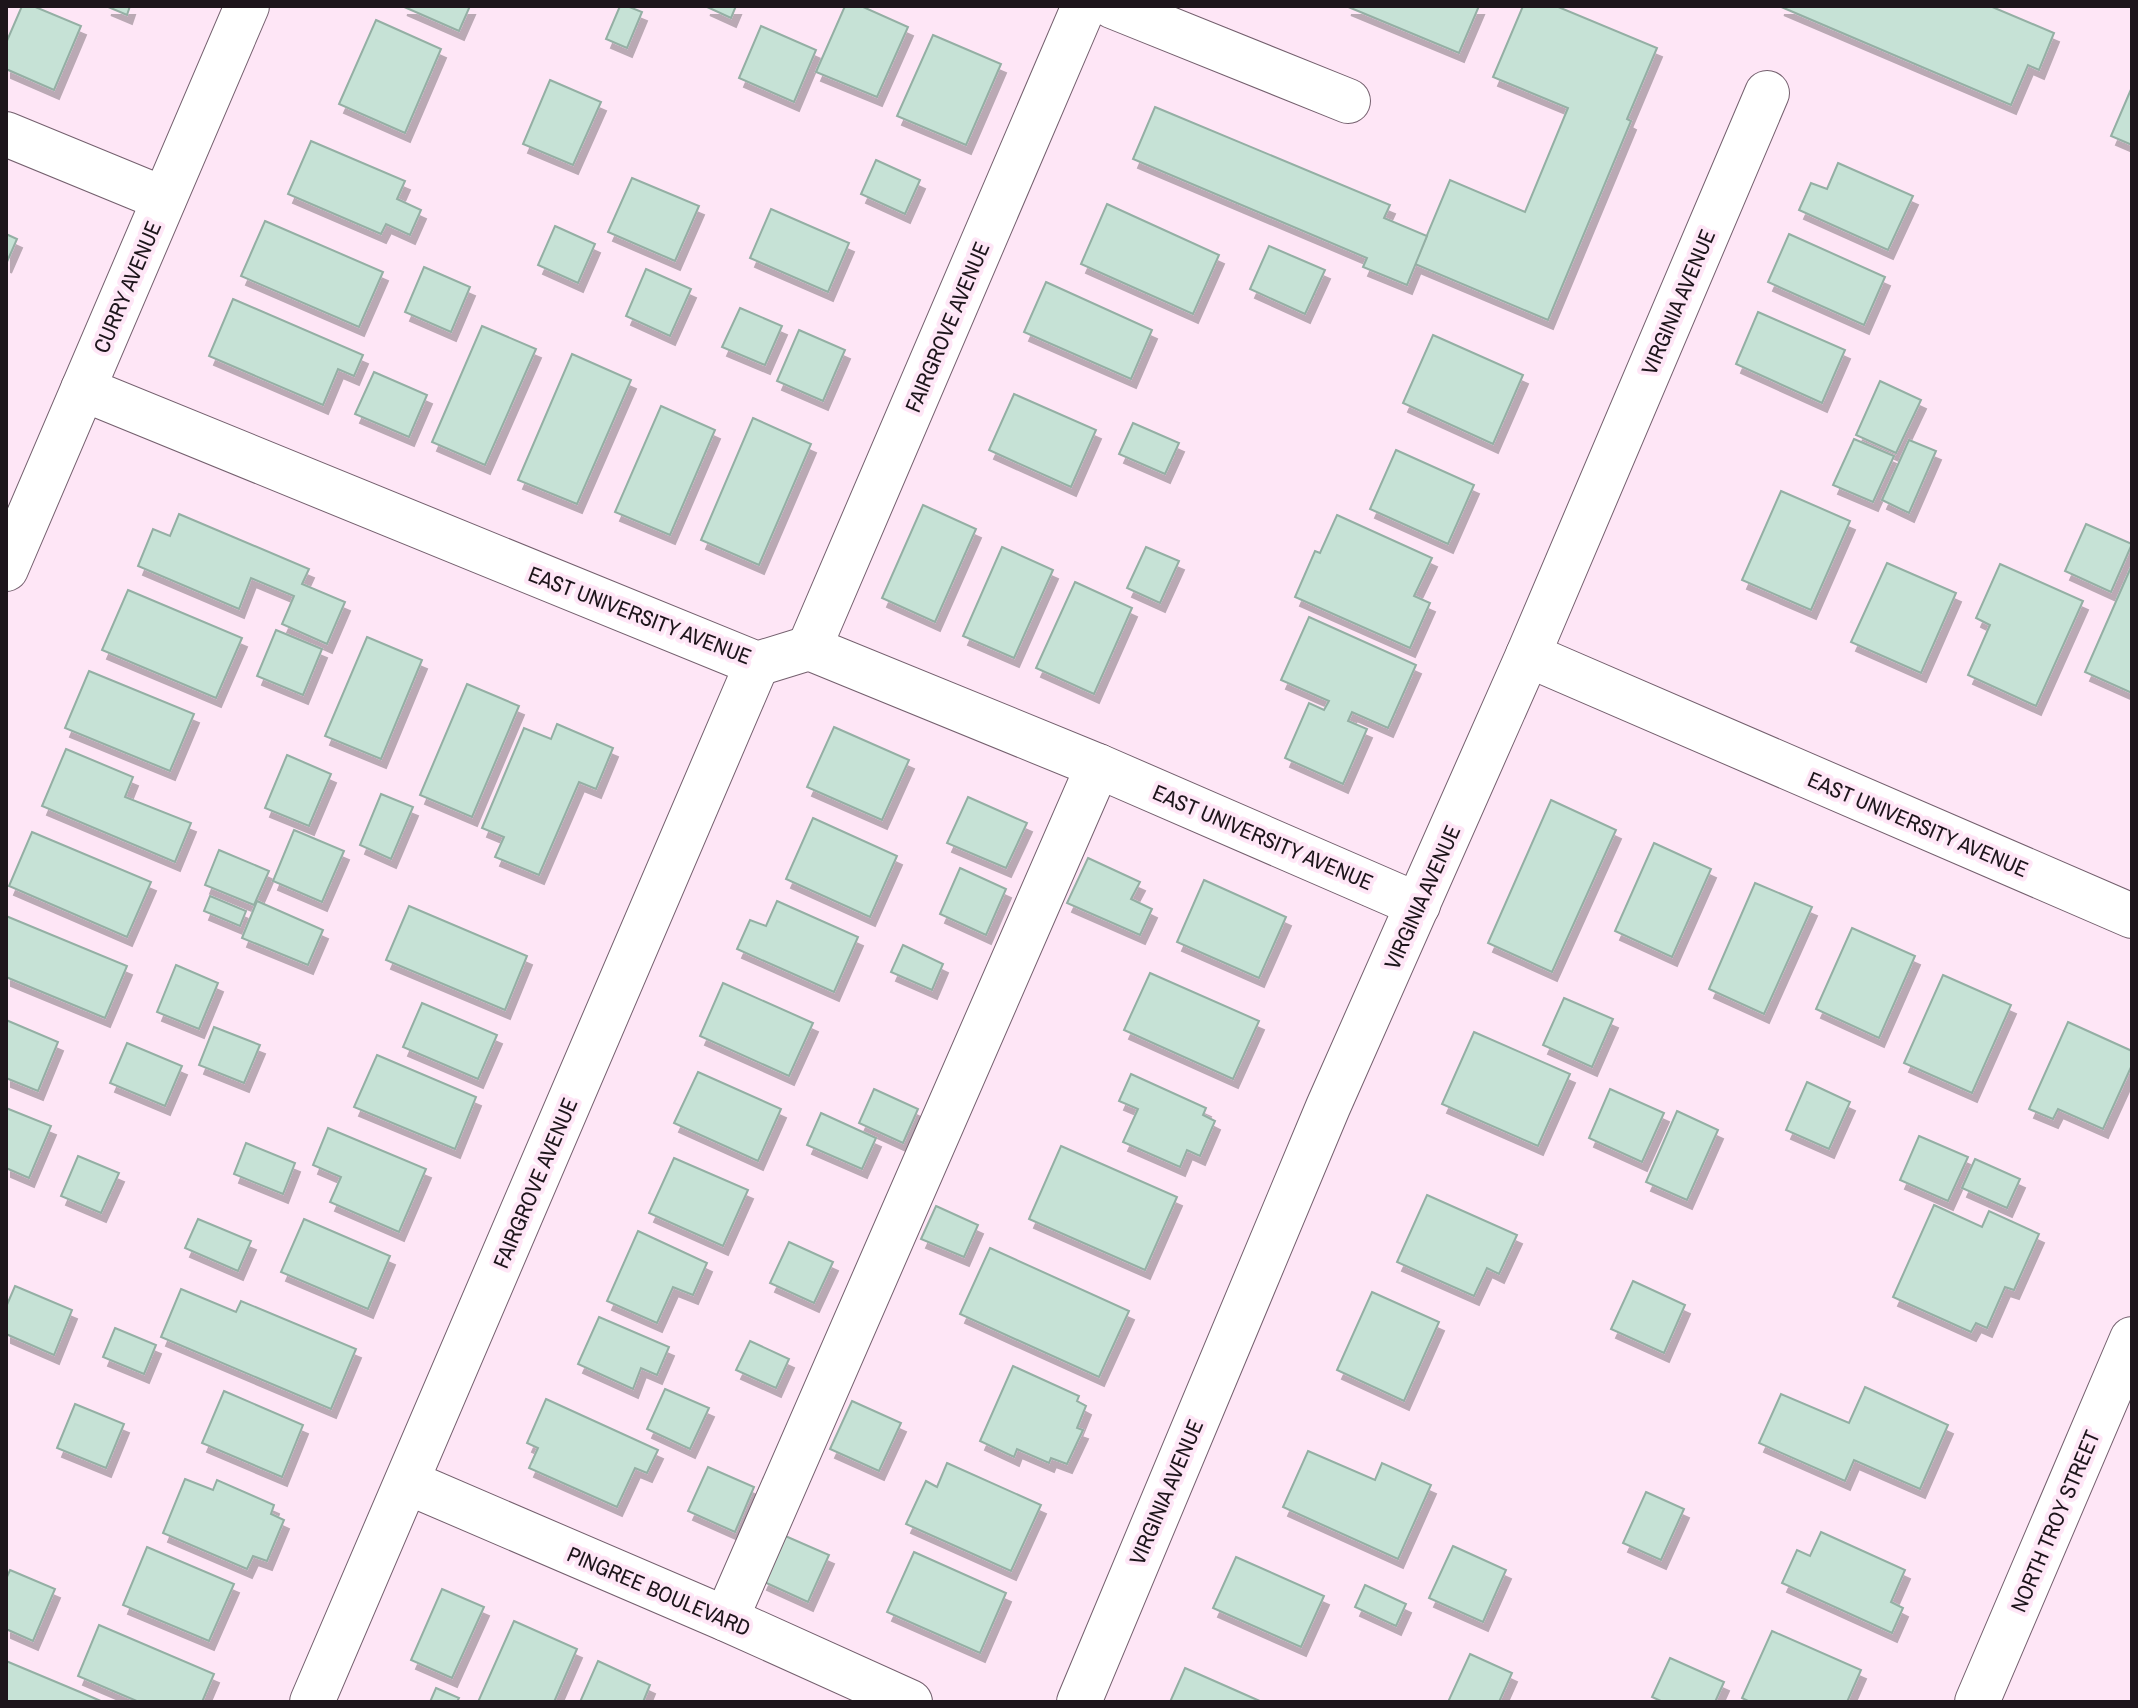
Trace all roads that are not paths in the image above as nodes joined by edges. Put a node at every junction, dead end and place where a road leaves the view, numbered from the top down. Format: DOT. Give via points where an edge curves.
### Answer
graph roads {
  1 [pos="247,6"];
  2 [pos="1084,6"];
  3 [pos="1112,6"];
  4 [pos="1767,93"];
  5 [pos="1348,101"];
  6 [pos="6,134"];
  7 [pos="164,199"];
  8 [pos="83,389"];
  9 [pos="6,569"];
  10 [pos="809,648"];
  11 [pos="1528,655"];
  12 [pos="757,664"];
  13 [pos="1098,766"];
  14 [pos="1418,905"];
  15 [pos="2132,916"];
  16 [pos="2132,1339"];
  17 [pos="407,1482"];
  18 [pos="726,1619"];
  19 [pos="312,1702"];
  20 [pos="910,1702"];
  21 [pos="1079,1702"];
  22 [pos="1977,1702"];
  1 -- 7 [label="street, CURRY AVENUE"];
  2 -- 10 [label="street, FAIRGROVE AVENUE"];
  3 -- 5 [label="street"];
  4 -- 11 [label="street, VIRGINIA AVENUE"];
  6 -- 7 [label="street"];
  7 -- 8 [label="street, CURRY AVENUE"];
  8 -- 9 [label="street, CURRY AVENUE"];
  8 -- 12 [label="street, EAST UNIVERSITY AVENUE"];
  10 -- 12 [label="street, EAST UNIVERSITY AVENUE"];
  10 -- 13 [label="street, EAST UNIVERSITY AVENUE"];
  11 -- 14 [label="street, VIRGINIA AVENUE"];
  11 -- 15 [label="street, EAST UNIVERSITY AVENUE"];
  12 -- 17 [label="street, FAIRGROVE AVENUE"];
  13 -- 14 [label="street, EAST UNIVERSITY AVENUE"];
  13 -- 18 [label="street"];
  14 -- 21 [label="street, VIRGINIA AVENUE"];
  16 -- 22 [label="street, NORTH TROY STREET"];
  17 -- 18 [label="street, PINGREE BOULEVARD"];
  17 -- 19 [label="street, FAIRGROVE AVENUE"];
  18 -- 20 [label="street, PINGREE BOULEVARD"];
}
